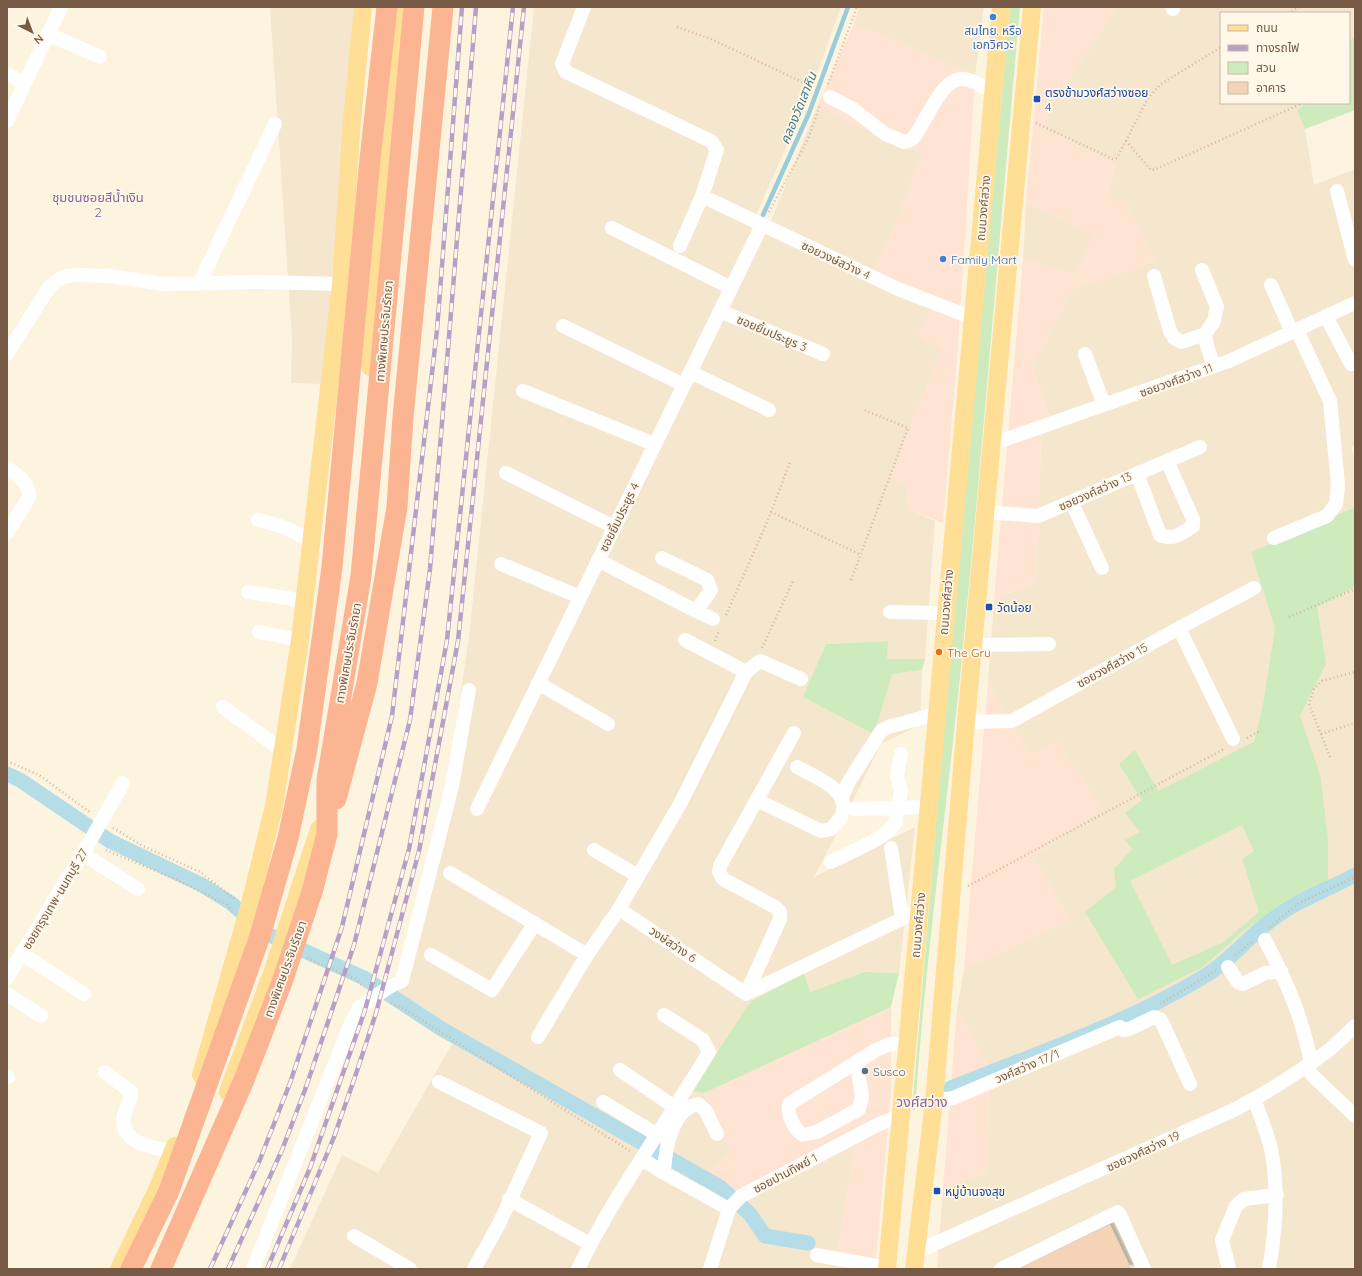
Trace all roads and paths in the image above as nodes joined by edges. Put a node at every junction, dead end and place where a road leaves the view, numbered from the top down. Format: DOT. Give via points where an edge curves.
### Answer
graph roads {
  1 [pos="61,7"];
  2 [pos="363,7"];
  3 [pos="443,7"];
  4 [pos="584,7"];
  5 [pos="857,7"];
  6 [pos="1002,7"];
  7 [pos="1032,7"];
  8 [pos="1300,7"];
  9 [pos="400,8"];
  10 [pos="1290,12"];
  11 [pos="677,27"];
  12 [pos="48,34"];
  13 [pos="1220,48"];
  14 [pos="100,57"];
  15 [pos="7,74"];
  16 [pos="25,83"];
  17 [pos="993,92"];
  18 [pos="826,93"];
  19 [pos="1301,104"];
  20 [pos="1023,119"];
  21 [pos="7,121"];
  22 [pos="276,124"];
  23 [pos="1126,141"];
  24 [pos="1337,190"];
  25 [pos="702,196"];
  26 [pos="762,225"];
  27 [pos="612,228"];
  28 [pos="680,246"];
  29 [pos="1355,260"];
  30 [pos="1202,270"];
  31 [pos="1154,276"];
  32 [pos="199,284"];
  33 [pos="341,284"];
  34 [pos="1271,285"];
  35 [pos="731,288"];
  36 [pos="1355,303"];
  37 [pos="720,311"];
  38 [pos="1326,316"];
  39 [pos="973,318"];
  40 [pos="564,326"];
  41 [pos="1294,331"];
  42 [pos="1205,334"];
  43 [pos="7,354"];
  44 [pos="823,354"];
  45 [pos="1084,354"];
  46 [pos="1355,364"];
  47 [pos="1214,366"];
  48 [pos="690,372"];
  49 [pos="684,385"];
  50 [pos="523,391"];
  51 [pos="1104,405"];
  52 [pos="769,410"];
  53 [pos="864,410"];
  54 [pos="654,444"];
  55 [pos="992,444"];
  56 [pos="1200,447"];
  57 [pos="1167,460"];
  58 [pos="790,462"];
  59 [pos="7,468"];
  60 [pos="506,473"];
  61 [pos="1137,473"];
  62 [pos="1072,503"];
  63 [pos="771,512"];
  64 [pos="986,512"];
  65 [pos="258,520"];
  66 [pos="614,527"];
  67 [pos="7,533"];
  68 [pos="1274,538"];
  69 [pos="313,544"];
  70 [pos="861,555"];
  71 [pos="662,558"];
  72 [pos="598,560"];
  73 [pos="501,564"];
  74 [pos="1102,568"];
  75 [pos="850,580"];
  76 [pos="793,581"];
  77 [pos="1254,588"];
  78 [pos="1355,589"];
  79 [pos="248,592"];
  80 [pos="580,597"];
  81 [pos="305,601"];
  82 [pos="696,611"];
  83 [pos="890,612"];
  84 [pos="945,613"];
  85 [pos="1289,617"];
  86 [pos="720,620"];
  87 [pos="1179,628"];
  88 [pos="260,632"];
  89 [pos="300,640"];
  90 [pos="685,640"];
  91 [pos="1049,644"];
  92 [pos="973,645"];
  93 [pos="710,652"];
  94 [pos="746,672"];
  95 [pos="1355,672"];
  96 [pos="801,679"];
  97 [pos="538,683"];
  98 [pos="469,690"];
  99 [pos="223,707"];
  100 [pos="936,714"];
  101 [pos="966,722"];
  102 [pos="1355,723"];
  103 [pos="608,724"];
  104 [pos="1261,730"];
  105 [pos="794,733"];
  106 [pos="1321,734"];
  107 [pos="1233,743"];
  108 [pos="283,751"];
  109 [pos="901,754"];
  110 [pos="1330,757"];
  111 [pos="7,760"];
  112 [pos="797,767"];
  113 [pos="123,783"];
  114 [pos="842,797"];
  115 [pos="757,800"];
  116 [pos="928,807"];
  117 [pos="896,808"];
  118 [pos="477,809"];
  119 [pos="854,809"];
  120 [pos="102,822"];
  121 [pos="327,834"];
  122 [pos="891,848"];
  123 [pos="594,850"];
  124 [pos="83,854"];
  125 [pos="831,862"];
  126 [pos="450,873"];
  127 [pos="638,876"];
  128 [pos="1355,877"];
  129 [pos="138,888"];
  130 [pos="951,895"];
  131 [pos="241,904"];
  132 [pos="619,908"];
  133 [pos="920,910"];
  134 [pos="902,918"];
  135 [pos="535,923"];
  136 [pos="1261,938"];
  137 [pos="22,954"];
  138 [pos="431,955"];
  139 [pos="587,955"];
  140 [pos="1225,966"];
  141 [pos="1281,971"];
  142 [pos="7,978"];
  143 [pos="381,992"];
  144 [pos="7,994"];
  145 [pos="84,994"];
  146 [pos="746,994"];
  147 [pos="1159,1004"];
  148 [pos="664,1015"];
  149 [pos="41,1016"];
  150 [pos="1355,1026"];
  151 [pos="538,1037"];
  152 [pos="908,1045"];
  153 [pos="857,1063"];
  154 [pos="1308,1065"];
  155 [pos="620,1070"];
  156 [pos="105,1072"];
  157 [pos="439,1082"];
  158 [pos="1190,1084"];
  159 [pos="1254,1099"];
  160 [pos="603,1102"];
  161 [pos="934,1102"];
  162 [pos="676,1108"];
  163 [pos="902,1115"];
  164 [pos="1355,1116"];
  165 [pos="717,1134"];
  166 [pos="649,1146"];
  167 [pos="173,1152"];
  168 [pos="665,1161"];
  169 [pos="1277,1195"];
  170 [pos="509,1199"];
  171 [pos="734,1203"];
  172 [pos="354,1236"];
  173 [pos="590,1244"];
  174 [pos="817,1255"];
  175 [pos="915,1263"];
  176 [pos="405,1268"];
  177 [pos="119,1269"];
  178 [pos="131,1269"];
  179 [pos="151,1269"];
  180 [pos="161,1269"];
  181 [pos="253,1269"];
  182 [pos="474,1269"];
  183 [pos="578,1269"];
  184 [pos="710,1269"];
  185 [pos="887,1269"];
  186 [pos="1001,1269"];
  187 [pos="1144,1269"];
  188 [pos="1230,1269"];
  189 [pos="1269,1269"];
  1 -- 12 [label="street"];
  2 -- 33 [label="main road" via="351,132"];
  3 -- 121 [label="highway" via="397,506 367,683"];
  4 -- 25 [label="street" via="562,64 563,68 570,75 711,141 717,150"];
  5 -- 18 [label="path"];
  6 -- 17 [label="main road, ถนนวงศ์สว่าง"];
  7 -- 20 [label="main road"];
  8 -- 10 [label="path"];
  9 -- 121 [label="highway, ทางพิเศษประจิมรัถยา" via="361,576 327,780"];
  9 -- 178 [label="highway" via="370,159 332,567 307,749 288,838 260,936 169,1191"];
  9 -- 179 [label="main road" via="355,576 335,757 321,822 270,979 232,1083"];
  11 -- 18 [label="path" via="711,39"];
  12 -- 14 [label="street"];
  12 -- 16 [label="street"];
  13 -- 23 [label="path" via="1161,84 1148,98"];
  15 -- 16 [label="street"];
  16 -- 21 [label="street"];
  17 -- 18 [label="street" via="974,82 961,79 951,82 934,102 914,138 904,142 885,134 853,109"];
  17 -- 39 [label="main road, ถนนวงศ์สว่าง"];
  18 -- 26 [label="path" via="808,139"];
  19 -- 23 [label="path" via="1156,169 1151,170"];
  20 -- 23 [label="path" via="1113,160 1117,158"];
  20 -- 55 [label="main road"];
  22 -- 32 [label="street"];
  24 -- 29 [label="street"];
  25 -- 26 [label="street, ซอยวงษ์สว่าง 4"];
  25 -- 28 [label="street"];
  26 -- 35 [label="street, ซอยยิ้มประยูร 4"];
  26 -- 39 [label="street, ซอยวงษ์สว่าง 4" via="898,289"];
  27 -- 35 [label="street"];
  30 -- 42 [label="street" via="1217,308 1214,321"];
  31 -- 42 [label="street" via="1174,338 1182,342"];
  32 -- 33 [label="street"];
  32 -- 43 [label="street" via="163,284 110,276 66,276 48,288"];
  33 -- 69 [label="main road"];
  34 -- 41 [label="street"];
  35 -- 37 [label="street, ซอยยิ้มประยูร 4"];
  36 -- 38 [label="street, ซอยวงศ์สว่าง 11"];
  37 -- 44 [label="street, ซอยยิ้มประยูร 3"];
  37 -- 48 [label="street, ซอยยิ้มประยูร 4"];
  38 -- 41 [label="street, ซอยวงศ์สว่าง 11"];
  38 -- 46 [label="street" via="1351,364"];
  39 -- 84 [label="main road, ถนนวงศ์สว่าง"];
  40 -- 49 [label="street"];
  41 -- 47 [label="street, ซอยวงศ์สว่าง 11"];
  41 -- 68 [label="street" via="1330,401 1338,485 1336,504 1327,516"];
  42 -- 47 [label="street"];
  45 -- 51 [label="street"];
  47 -- 51 [label="street, ซอยวงศ์สว่าง 11"];
  48 -- 49 [label="street, ซอยยิ้มประยูร 4"];
  48 -- 52 [label="street"];
  49 -- 54 [label="street, ซอยยิ้มประยูร 4"];
  50 -- 54 [label="street"];
  51 -- 55 [label="street, ซอยวงศ์สว่าง 11"];
  53 -- 70 [label="path" via="908,428"];
  54 -- 66 [label="street, ซอยยิ้มประยูร 4"];
  55 -- 64 [label="main road"];
  56 -- 57 [label="street, ซอยวงศ์สว่าง 13"];
  57 -- 61 [label="street, ซอยวงศ์สว่าง 13"];
  57 -- 61 [label="street" via="1193,519 1193,526 1185,532 1173,537 1160,534"];
  58 -- 63 [label="path"];
  59 -- 67 [label="street" via="21,478 29,491 27,502"];
  60 -- 66 [label="street"];
  61 -- 62 [label="street, ซอยวงศ์สว่าง 13"];
  62 -- 64 [label="street, ซอยวงศ์สว่าง 13" via="1038,516"];
  62 -- 74 [label="street"];
  63 -- 70 [label="path"];
  63 -- 86 [label="path"];
  64 -- 92 [label="main road"];
  65 -- 69 [label="street" via="285,526"];
  66 -- 72 [label="street, ซอยยิ้มประยูร 4"];
  69 -- 81 [label="main road"];
  70 -- 75 [label="path"];
  71 -- 82 [label="street" via="707,580 711,590"];
  72 -- 80 [label="street, ซอยยิ้มประยูร 4"];
  72 -- 82 [label="street"];
  73 -- 80 [label="street"];
  76 -- 94 [label="path" via="760,653"];
  77 -- 87 [label="street, ซอยวงศ์สว่าง 15"];
  78 -- 85 [label="path"];
  79 -- 81 [label="street"];
  80 -- 97 [label="street, ซอยยิ้มประยูร 4"];
  81 -- 89 [label="main road"];
  82 -- 86 [label="street"];
  83 -- 84 [label="street"];
  84 -- 100 [label="main road, ถนนวงศ์สว่าง"];
  86 -- 93 [label="path"];
  87 -- 101 [label="street, ซอยวงศ์สว่าง 15" via="1012,721"];
  87 -- 107 [label="street"];
  88 -- 89 [label="street"];
  89 -- 108 [label="main road"];
  90 -- 93 [label="street"];
  91 -- 92 [label="street"];
  92 -- 101 [label="main road"];
  93 -- 94 [label="street"];
  94 -- 96 [label="street" via="760,661"];
  94 -- 127 [label="street" via="680,804"];
  95 -- 106 [label="path" via="1322,681 1314,689 1309,704"];
  97 -- 103 [label="street"];
  97 -- 118 [label="street, ซอยยิ้มประยูร 4"];
  98 -- 143 [label="street" via="452,786 402,980"];
  99 -- 108 [label="street"];
  100 -- 114 [label="street" via="881,731"];
  100 -- 116 [label="main road, ถนนวงศ์สว่าง"];
  101 -- 130 [label="main road"];
  102 -- 106 [label="path"];
  104 -- 107 [label="path"];
  105 -- 115 [label="street"];
  106 -- 110 [label="path"];
  107 -- 130 [label="path"];
  108 -- 167 [label="main road" via="274,806 227,984 193,1103"];
  109 -- 117 [label="street" via="897,776 901,791"];
  111 -- 120 [label="path" via="39,775"];
  112 -- 114 [label="street" via="837,790"];
  113 -- 120 [label="street, ซอยกรุงเทพ-นนทบุรี 27"];
  114 -- 115 [label="street" via="841,817 831,829 821,831"];
  115 -- 146 [label="street" via="719,872 723,879 780,912 780,919"];
  116 -- 117 [label="street"];
  116 -- 133 [label="main road, ถนนวงศ์สว่าง"];
  117 -- 119 [label="street"];
  117 -- 125 [label="street" via="895,824 887,831"];
  120 -- 124 [label="street, ซอยกรุงเทพ-นนทบุรี 27"];
  120 -- 131 [label="path" via="143,846 200,872"];
  121 -- 180 [label="highway, ทางพิเศษประจิมรัถยา" via="312,892 282,982 244,1080"];
  122 -- 134 [label="street"];
  123 -- 127 [label="street"];
  124 -- 129 [label="street"];
  124 -- 137 [label="street, ซอยกรุงเทพ-นนทบุรี 27"];
  126 -- 135 [label="street"];
  127 -- 132 [label="street"];
  128 -- 136 [label="path" via="1300,903"];
  130 -- 161 [label="main road"];
  132 -- 139 [label="street"];
  132 -- 146 [label="street, วงษ์สว่าง 6"];
  133 -- 134 [label="street"];
  133 -- 152 [label="main road, ถนนวงศ์สว่าง"];
  134 -- 146 [label="street"];
  135 -- 138 [label="street" via="492,990"];
  135 -- 139 [label="street"];
  136 -- 140 [label="path"];
  136 -- 141 [label="street"];
  137 -- 142 [label="street, ซอยกรุงเทพ-นนทบุรี 27"];
  137 -- 145 [label="street"];
  139 -- 151 [label="street"];
  140 -- 141 [label="street" via="1238,982 1244,984 1265,973"];
  140 -- 147 [label="path"];
  141 -- 154 [label="street" via="1306,1036"];
  143 -- 166 [label="path" via="401,1007"];
  143 -- 181 [label="street" via="359,1008 351,1023"];
  144 -- 149 [label="street"];
  148 -- 162 [label="street" via="703,1040 709,1052"];
  150 -- 154 [label="street, ซอยวงศ์สว่าง 19"];
  152 -- 153 [label="street" via="890,1044"];
  152 -- 163 [label="main road, ถนนวงศ์สว่าง"];
  153 -- 153 [label="street" via="862,1097 859,1109 817,1132 803,1135 797,1131 788,1110 789,1104"];
  154 -- 159 [label="street, ซอยวงศ์สว่าง 19"];
  154 -- 164 [label="street" via="1312,1076"];
  155 -- 162 [label="street"];
  156 -- 167 [label="street" via="131,1092 132,1098 123,1124 129,1137 146,1146"];
  157 -- 170 [label="street" via="540,1133"];
  158 -- 161 [label="street, วงศ์สว่าง 17/1" via="1161,1020 1154,1017 1129,1029 1123,1030 1120,1027 953,1098"];
  159 -- 169 [label="street" via="1270,1149"];
  159 -- 175 [label="street, ซอยวงศ์สว่าง 19"];
  160 -- 166 [label="street"];
  161 -- 175 [label="main road"];
  162 -- 166 [label="street"];
  163 -- 171 [label="street, ซอยปานทิพย์ 1" via="879,1124"];
  163 -- 185 [label="main road, ถนนวงศ์สว่าง"];
  165 -- 168 [label="street" via="706,1111 698,1104 690,1106 673,1125"];
  166 -- 168 [label="street"];
  166 -- 173 [label="street"];
  167 -- 177 [label="main road"];
  168 -- 171 [label="street"];
  169 -- 188 [label="street" via="1244,1199 1236,1206 1222,1240"];
  169 -- 189 [label="street"];
  170 -- 173 [label="street"];
  170 -- 182 [label="street" via="499,1224"];
  171 -- 184 [label="street"];
  172 -- 176 [label="street"];
  173 -- 183 [label="street"];
  174 -- 185 [label="street"];
  186 -- 187 [label="street" via="1118,1212"];
}
